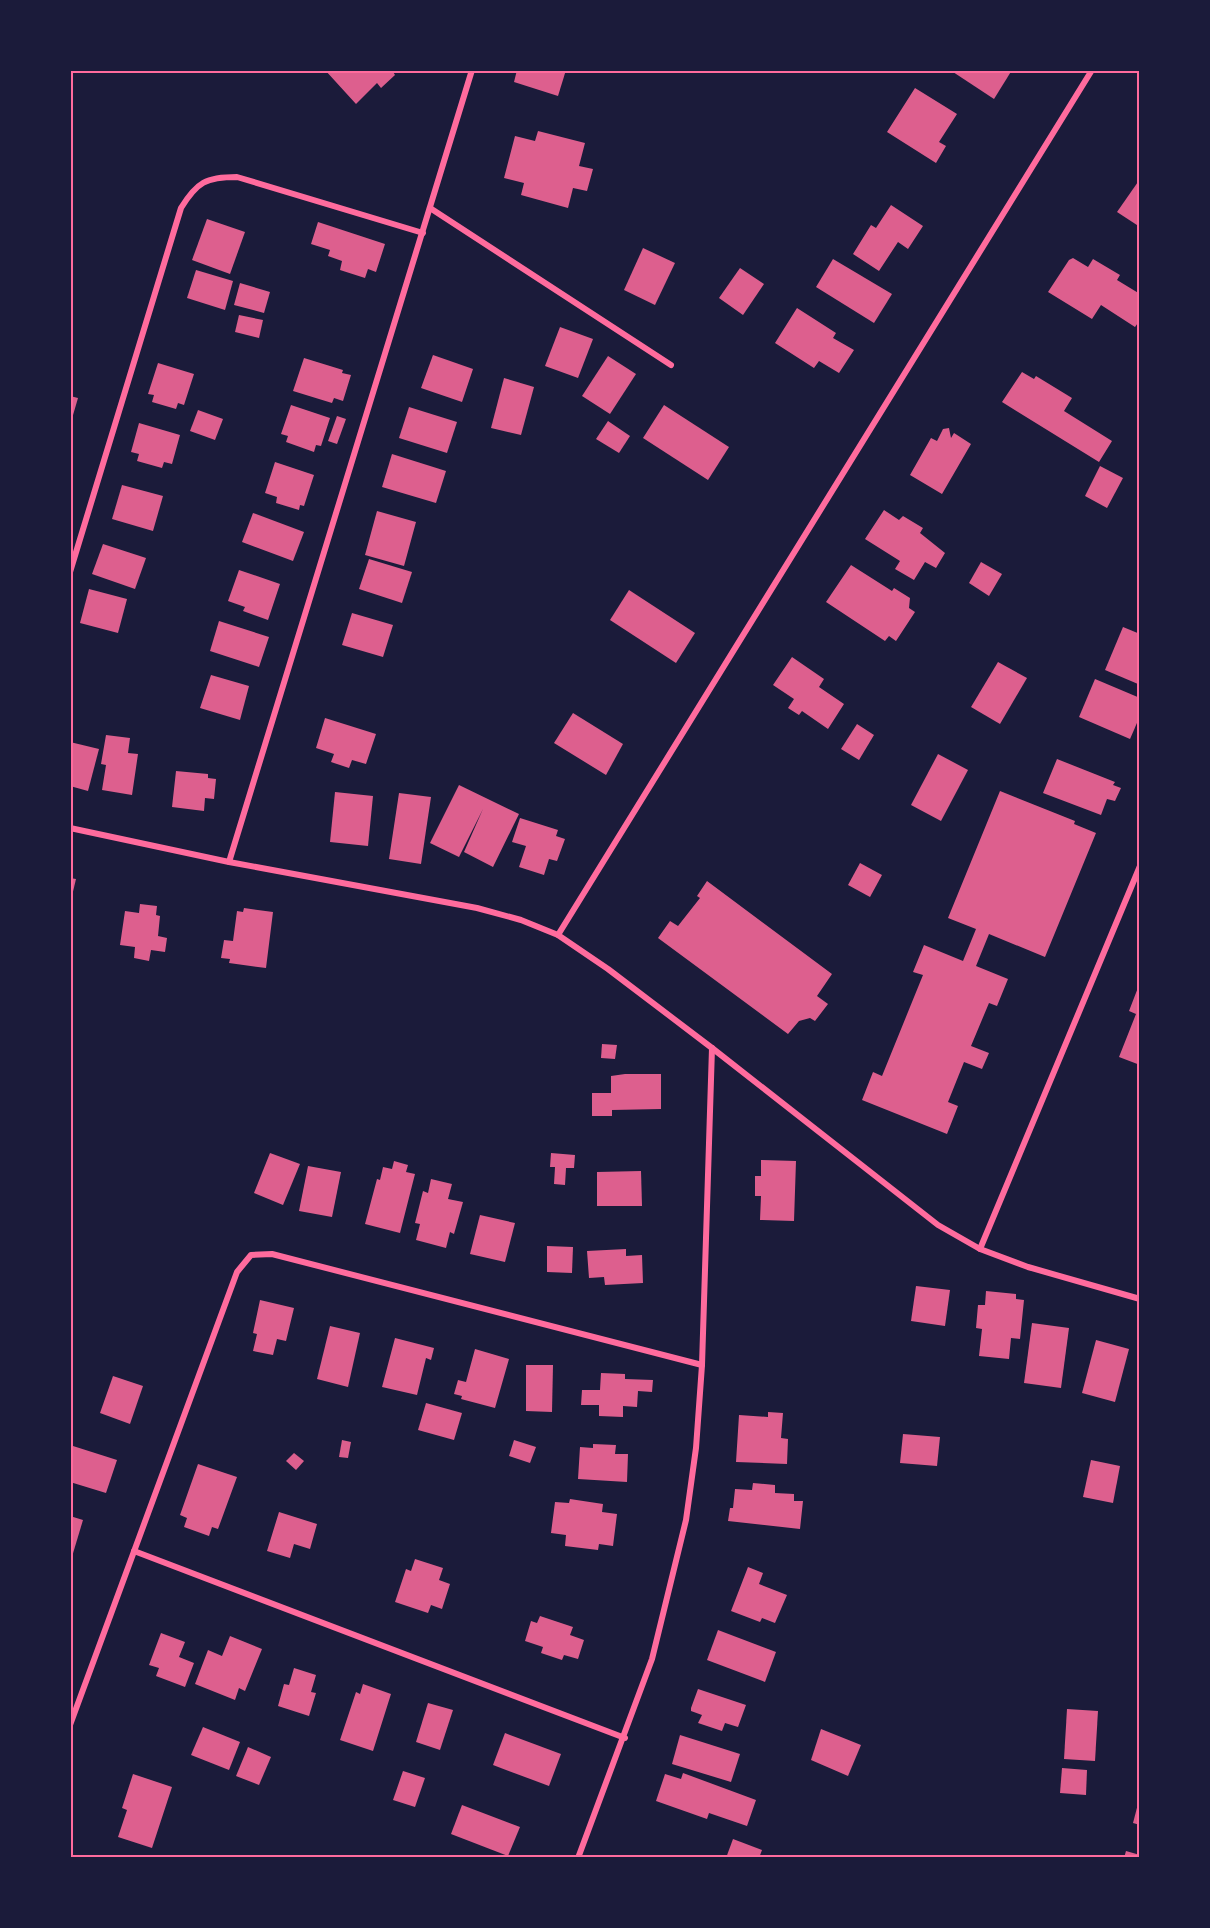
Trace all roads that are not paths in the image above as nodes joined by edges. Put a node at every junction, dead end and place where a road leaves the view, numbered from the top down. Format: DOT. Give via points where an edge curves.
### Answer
graph roads {
  1 [pos="472,70"];
  2 [pos="1092,70"];
  3 [pos="430,208"];
  4 [pos="423,232"];
  5 [pos="671,365"];
  6 [pos="70,572"];
  7 [pos="70,828"];
  8 [pos="229,862"];
  9 [pos="1140,866"];
  10 [pos="558,935"];
  11 [pos="712,1048"];
  12 [pos="980,1249"];
  13 [pos="1140,1299"];
  14 [pos="702,1365"];
  15 [pos="134,1551"];
  16 [pos="70,1725"];
  17 [pos="625,1738"];
  18 [pos="578,1857"];
  1 -- 3 [label="street"];
  2 -- 10 [label="street"];
  3 -- 4 [label="street"];
  3 -- 5 [label="street"];
  4 -- 6 [label="street" via="237,177 215,177 194,188 181,208"];
  4 -- 8 [label="street"];
  7 -- 8 [label="street"];
  8 -- 10 [label="street" via="477,908"];
  9 -- 12 [label="street"];
  10 -- 11 [label="street"];
  11 -- 12 [label="street" via="938,1225"];
  11 -- 14 [label="street"];
  12 -- 13 [label="street"];
  14 -- 15 [label="street" via="272,1254 251,1255 237,1272"];
  14 -- 17 [label="street" via="696,1448 684,1530 652,1659"];
  15 -- 16 [label="street"];
  15 -- 17 [label="street"];
  17 -- 18 [label="street"];
}
